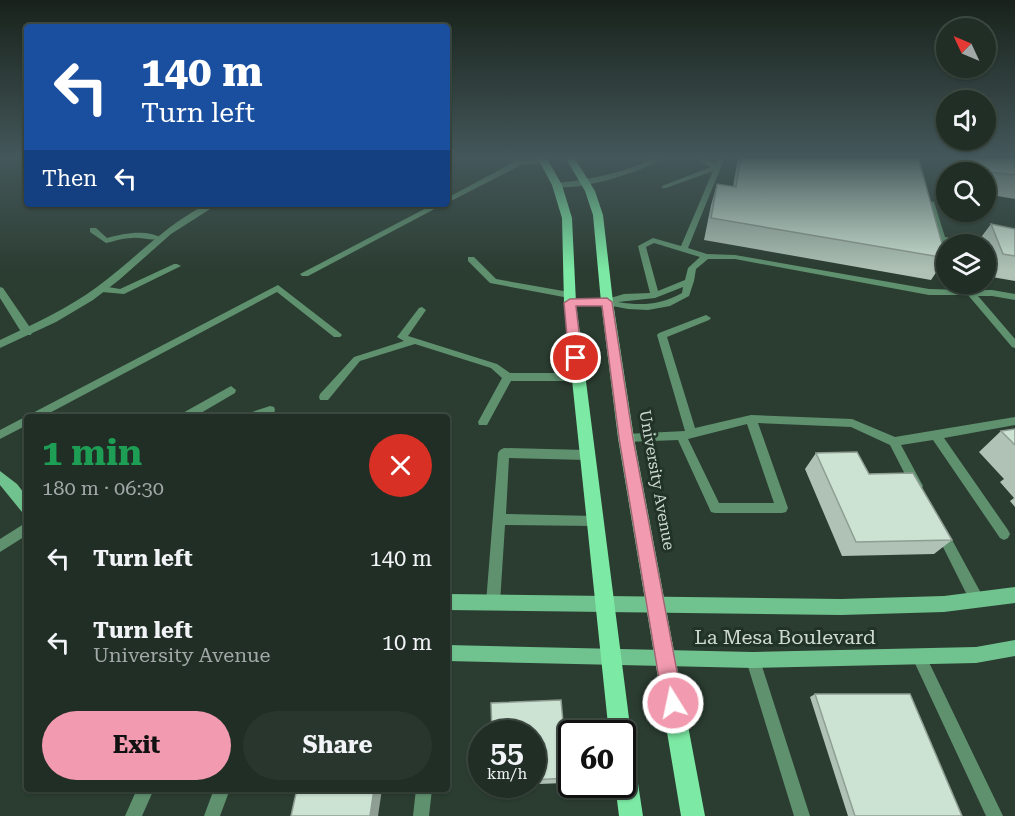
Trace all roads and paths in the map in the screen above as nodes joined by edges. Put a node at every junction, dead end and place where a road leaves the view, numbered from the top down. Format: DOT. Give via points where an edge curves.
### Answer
graph roads {
  1 [pos="560,195"];
  2 [pos="590,195"];
  3 [pos="706,195"];
  4 [pos="927,195"];
  5 [pos="208,207"];
  6 [pos="434,207"];
  7 [pos="93,230"];
  8 [pos="941,234"];
  9 [pos="159,238"];
  10 [pos="684,249"];
  11 [pos="706,256"];
  12 [pos="471,259"];
  13 [pos="177,266"];
  14 [pos="305,274"];
  15 [pos="690,281"];
  16 [pos="102,289"];
  17 [pos="0,290"];
  18 [pos="936,292"];
  19 [pos="655,294"];
  20 [pos="972,294"];
  21 [pos="988,294"];
  22 [pos="1015,297"];
  23 [pos="569,299"];
  24 [pos="607,302"];
  25 [pos="422,310"];
  26 [pos="706,318"];
  27 [pos="27,332"];
  28 [pos="338,335"];
  29 [pos="416,341"];
  30 [pos="0,344"];
  31 [pos="1015,345"];
  32 [pos="508,377"];
  33 [pos="578,377"];
  34 [pos="231,390"];
  35 [pos="324,397"];
  36 [pos="270,410"];
  37 [pos="39,414"];
  38 [pos="190,414"];
  39 [pos="259,414"];
  40 [pos="751,419"];
  41 [pos="1015,421"];
  42 [pos="24,422"];
  43 [pos="483,422"];
  44 [pos="686,434"];
  45 [pos="0,435"];
  46 [pos="936,435"];
  47 [pos="626,438"];
  48 [pos="894,442"];
  49 [pos="586,455"];
  50 [pos="0,477"];
  51 [pos="922,495"];
  52 [pos="24,504"];
  53 [pos="933,516"];
  54 [pos="499,519"];
  55 [pos="594,521"];
  56 [pos="24,530"];
  57 [pos="1004,534"];
  58 [pos="0,546"];
  59 [pos="1015,595"];
  60 [pos="978,600"];
  61 [pos="450,602"];
  62 [pos="493,603"];
  63 [pos="605,604"];
  64 [pos="656,604"];
  65 [pos="1015,648"];
  66 [pos="450,653"];
  67 [pos="611,657"];
  68 [pos="918,657"];
  69 [pos="665,658"];
  70 [pos="753,660"];
  71 [pos="618,720"];
  72 [pos="145,792"];
  73 [pos="221,792"];
  74 [pos="424,792"];
  75 [pos="629,798"];
  76 [pos="133,816"];
  77 [pos="212,816"];
  78 [pos="421,816"];
  79 [pos="631,816"];
  80 [pos="693,816"];
  81 [pos="802,816"];
  82 [pos="995,816"];
  1 -- 23 [label="main road" via="567,218"];
  2 -- 24 [label="main road, University Avenue" via="598,215"];
  3 -- 10 [label="lane"];
  4 -- 8 [label="lane"];
  5 -- 9 [label="street" via="177,223"];
  6 -- 14 [label="street"];
  7 -- 9 [label="lane" via="106,241 143,234"];
  9 -- 16 [label="street"];
  10 -- 11 [label="lane"];
  10 -- 19 [label="lane" via="653,240 642,246"];
  11 -- 15 [label="lane" via="692,268"];
  11 -- 18 [label="lane" via="735,256"];
  12 -- 23 [label="lane" via="493,280"];
  13 -- 16 [label="lane" via="121,292"];
  15 -- 19 [label="lane"];
  15 -- 24 [label="lane" via="686,294 656,307 625,307"];
  16 -- 27 [label="street"];
  17 -- 27 [label="street"];
  19 -- 24 [label="lane"];
  20 -- 31 [label="lane"];
  21 -- 22 [label="lane"];
  23 -- 24 [label="lane"];
  23 -- 33 [label="main road"];
  24 -- 47 [label="main road, University Avenue"];
  25 -- 29 [label="lane" via="402,337"];
  26 -- 44 [label="lane" via="662,335"];
  27 -- 30 [label="street"];
  28 -- 37 [label="lane" via="278,288"];
  29 -- 32 [label="lane" via="494,366"];
  29 -- 35 [label="lane" via="357,359"];
  32 -- 33 [label="lane"];
  32 -- 43 [label="lane"];
  33 -- 49 [label="main road"];
  34 -- 38 [label="lane"];
  36 -- 39 [label="lane"];
  40 -- 44 [label="lane"];
  40 -- 44 [label="lane" via="782,508 715,508"];
  40 -- 48 [label="lane" via="852,423"];
  41 -- 46 [label="lane"];
  42 -- 45 [label="lane"];
  44 -- 47 [label="lane"];
  46 -- 48 [label="lane"];
  46 -- 57 [label="lane"];
  47 -- 64 [label="main road, University Avenue"];
  48 -- 51 [label="lane"];
  49 -- 54 [label="lane" via="504,453"];
  49 -- 55 [label="main road"];
  50 -- 52 [label="main road"];
  53 -- 60 [label="lane"];
  54 -- 55 [label="lane"];
  54 -- 62 [label="lane"];
  55 -- 63 [label="main road"];
  56 -- 58 [label="lane"];
  59 -- 60 [label="main road, La Mesa Boulevard"];
  60 -- 64 [label="main road, La Mesa Boulevard" via="841,607"];
  61 -- 62 [label="main road, La Mesa Boulevard"];
  62 -- 63 [label="main road, La Mesa Boulevard"];
  63 -- 64 [label="main road, La Mesa Boulevard"];
  63 -- 67 [label="main road"];
  64 -- 69 [label="main road, University Avenue"];
  65 -- 68 [label="main road, La Mesa Boulevard" via="976,655"];
  66 -- 67 [label="main road, La Mesa Boulevard"];
  67 -- 69 [label="main road, La Mesa Boulevard"];
  67 -- 71 [label="main road"];
  68 -- 70 [label="main road, La Mesa Boulevard"];
  68 -- 82 [label="lane"];
  69 -- 70 [label="main road, La Mesa Boulevard"];
  69 -- 80 [label="main road, University Avenue"];
  70 -- 81 [label="lane"];
  72 -- 76 [label="lane"];
  73 -- 77 [label="lane"];
  74 -- 78 [label="lane"];
  75 -- 79 [label="main road"];
}
